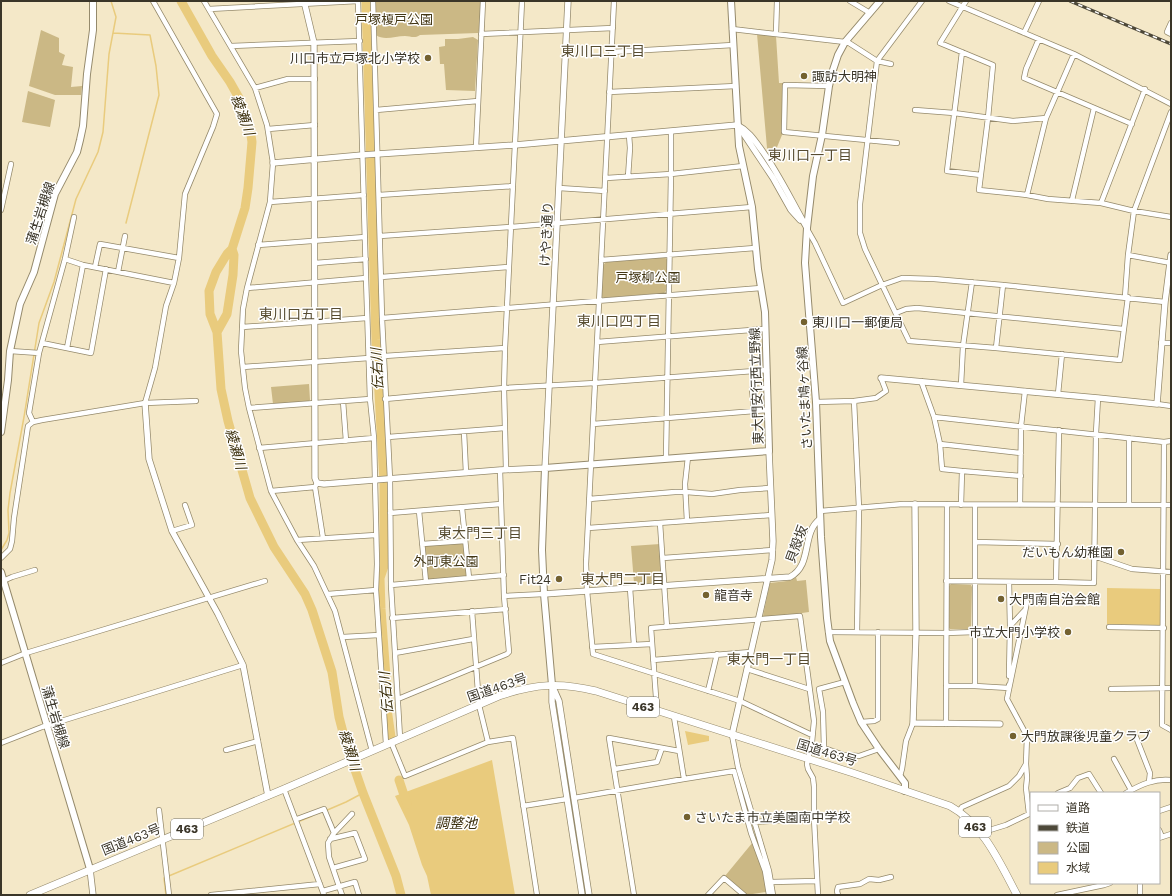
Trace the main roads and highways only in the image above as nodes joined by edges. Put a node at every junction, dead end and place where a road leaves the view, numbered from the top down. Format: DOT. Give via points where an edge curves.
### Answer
graph roads {
  1 [pos="93,1"];
  2 [pos="731,1"];
  3 [pos="880,1"];
  4 [pos="1,432"];
  5 [pos="1,572"];
  6 [pos="552,685"];
  7 [pos="905,791"];
  8 [pos="90,869"];
  9 [pos="30,895"];
  10 [pos="1017,895"];
  1 -- 4 [label="main road, 蒲生岩槻線" via="93,30 83,126 77,152 55,194 34,272 20,304 10,351"];
  2 -- 6 [label="main road, 東大門安行西立野線" via="737,125 752,207 765,329 769,450 545,468 542,550"];
  3 -- 7 [label="main road, さいたま鳩ヶ谷線" via="845,42 838,55 829,86 813,176 806,228 805,263 816,402 820,519 828,632 861,722 900,776 905,784"];
  5 -- 8 [label="main road, 蒲生岩槻線"];
  6 -- 7 [label="highway, 国道463号 / 463" via="596,691"];
  6 -- 8 [label="highway, 国道463号 / 463" via="517,690 478,705 268,796"];
  7 -- 10 [label="highway, 国道463号 / 463" via="959,811 980,833 996,856"];
  8 -- 9 [label="highway, 国道463号 / 463"];
}
